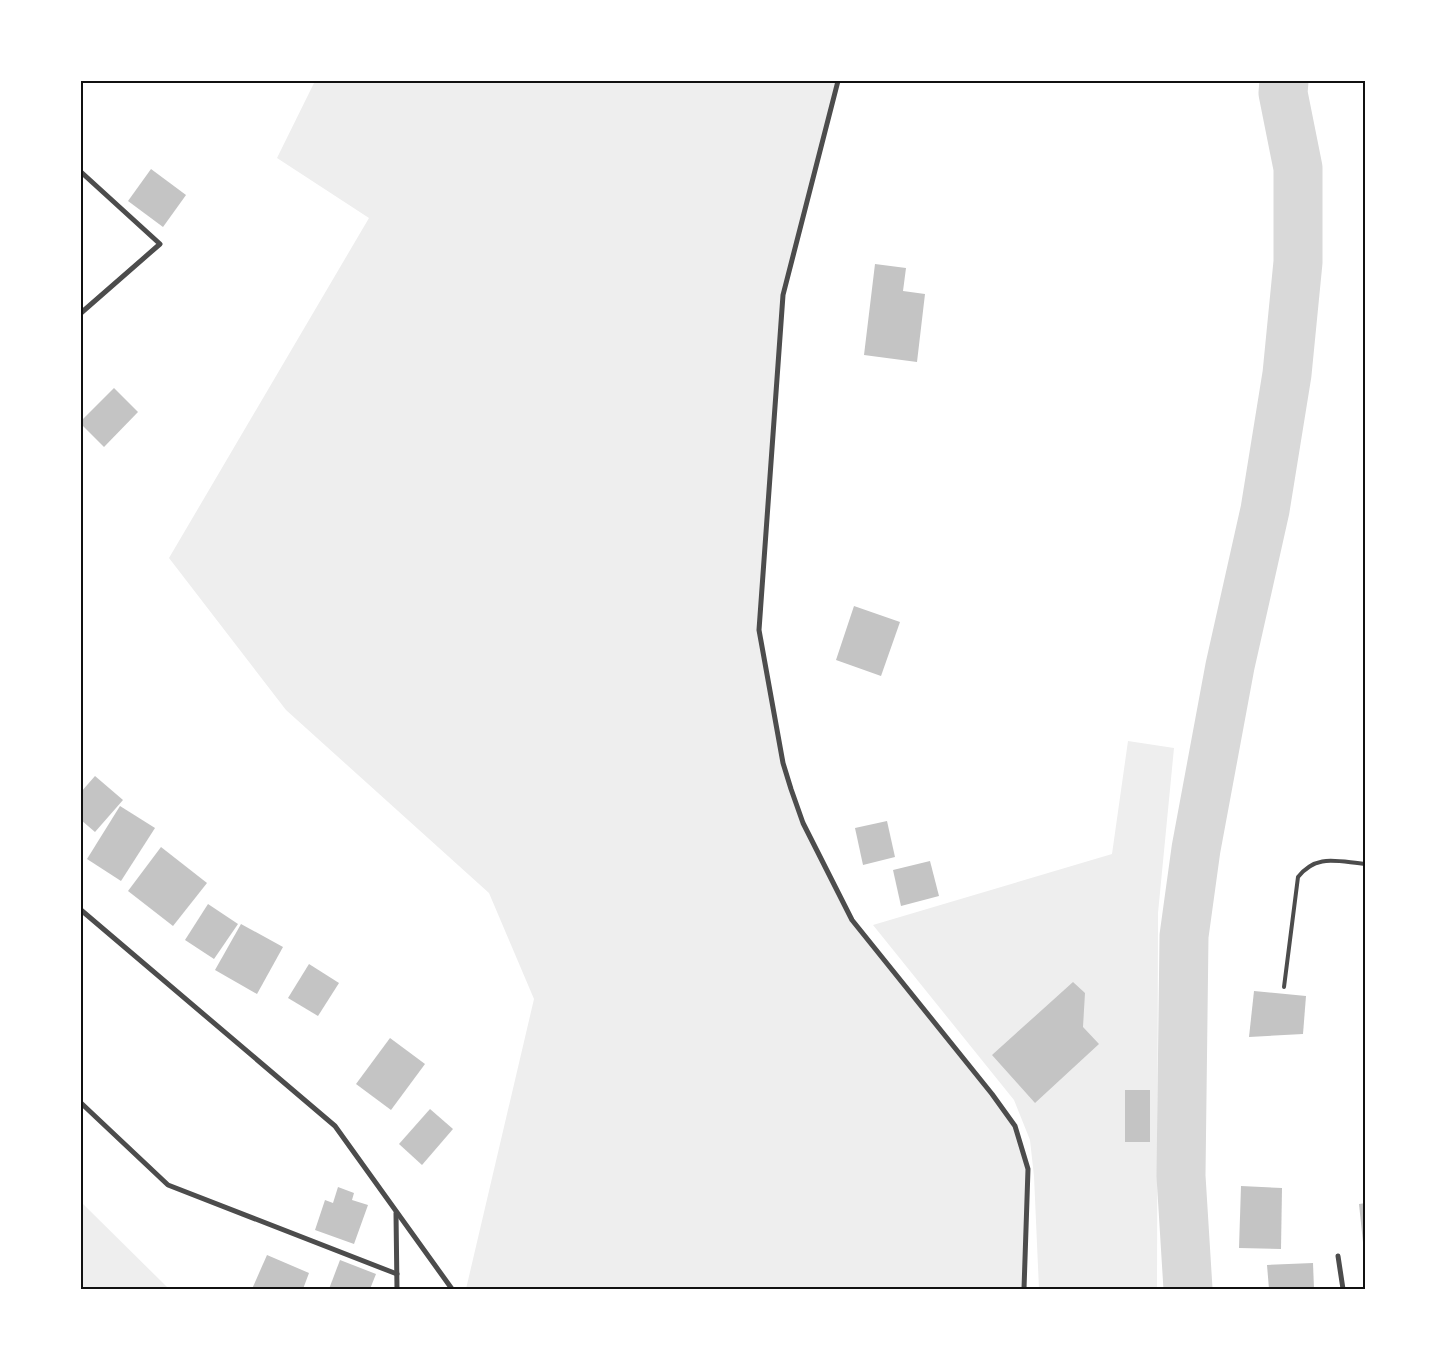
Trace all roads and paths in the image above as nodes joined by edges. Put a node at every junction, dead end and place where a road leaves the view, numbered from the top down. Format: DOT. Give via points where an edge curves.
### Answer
graph roads {
  1 [pos="838,81"];
  2 [pos="81,172"];
  3 [pos="81,313"];
  4 [pos="1366,864"];
  5 [pos="81,910"];
  6 [pos="1284,987"];
  7 [pos="81,1104"];
  8 [pos="396,1213"];
  9 [pos="1338,1256"];
  10 [pos="397,1274"];
  11 [pos="397,1289"];
  12 [pos="452,1289"];
  13 [pos="1024,1289"];
  14 [pos="1343,1289"];
  1 -- 13 [label="street" via="783,296 759,630 783,763 794,798 803,824 852,920 1015,1126 1028,1169"];
  2 -- 3 [label="street" via="160,244"];
  4 -- 6 [label="lane" via="1323,861 1308,865 1298,877"];
  5 -- 8 [label="street" via="335,1126"];
  7 -- 10 [label="street" via="168,1185"];
  8 -- 10 [label="street"];
  8 -- 12 [label="street"];
  9 -- 14 [label="street"];
  10 -- 11 [label="street"];
}
